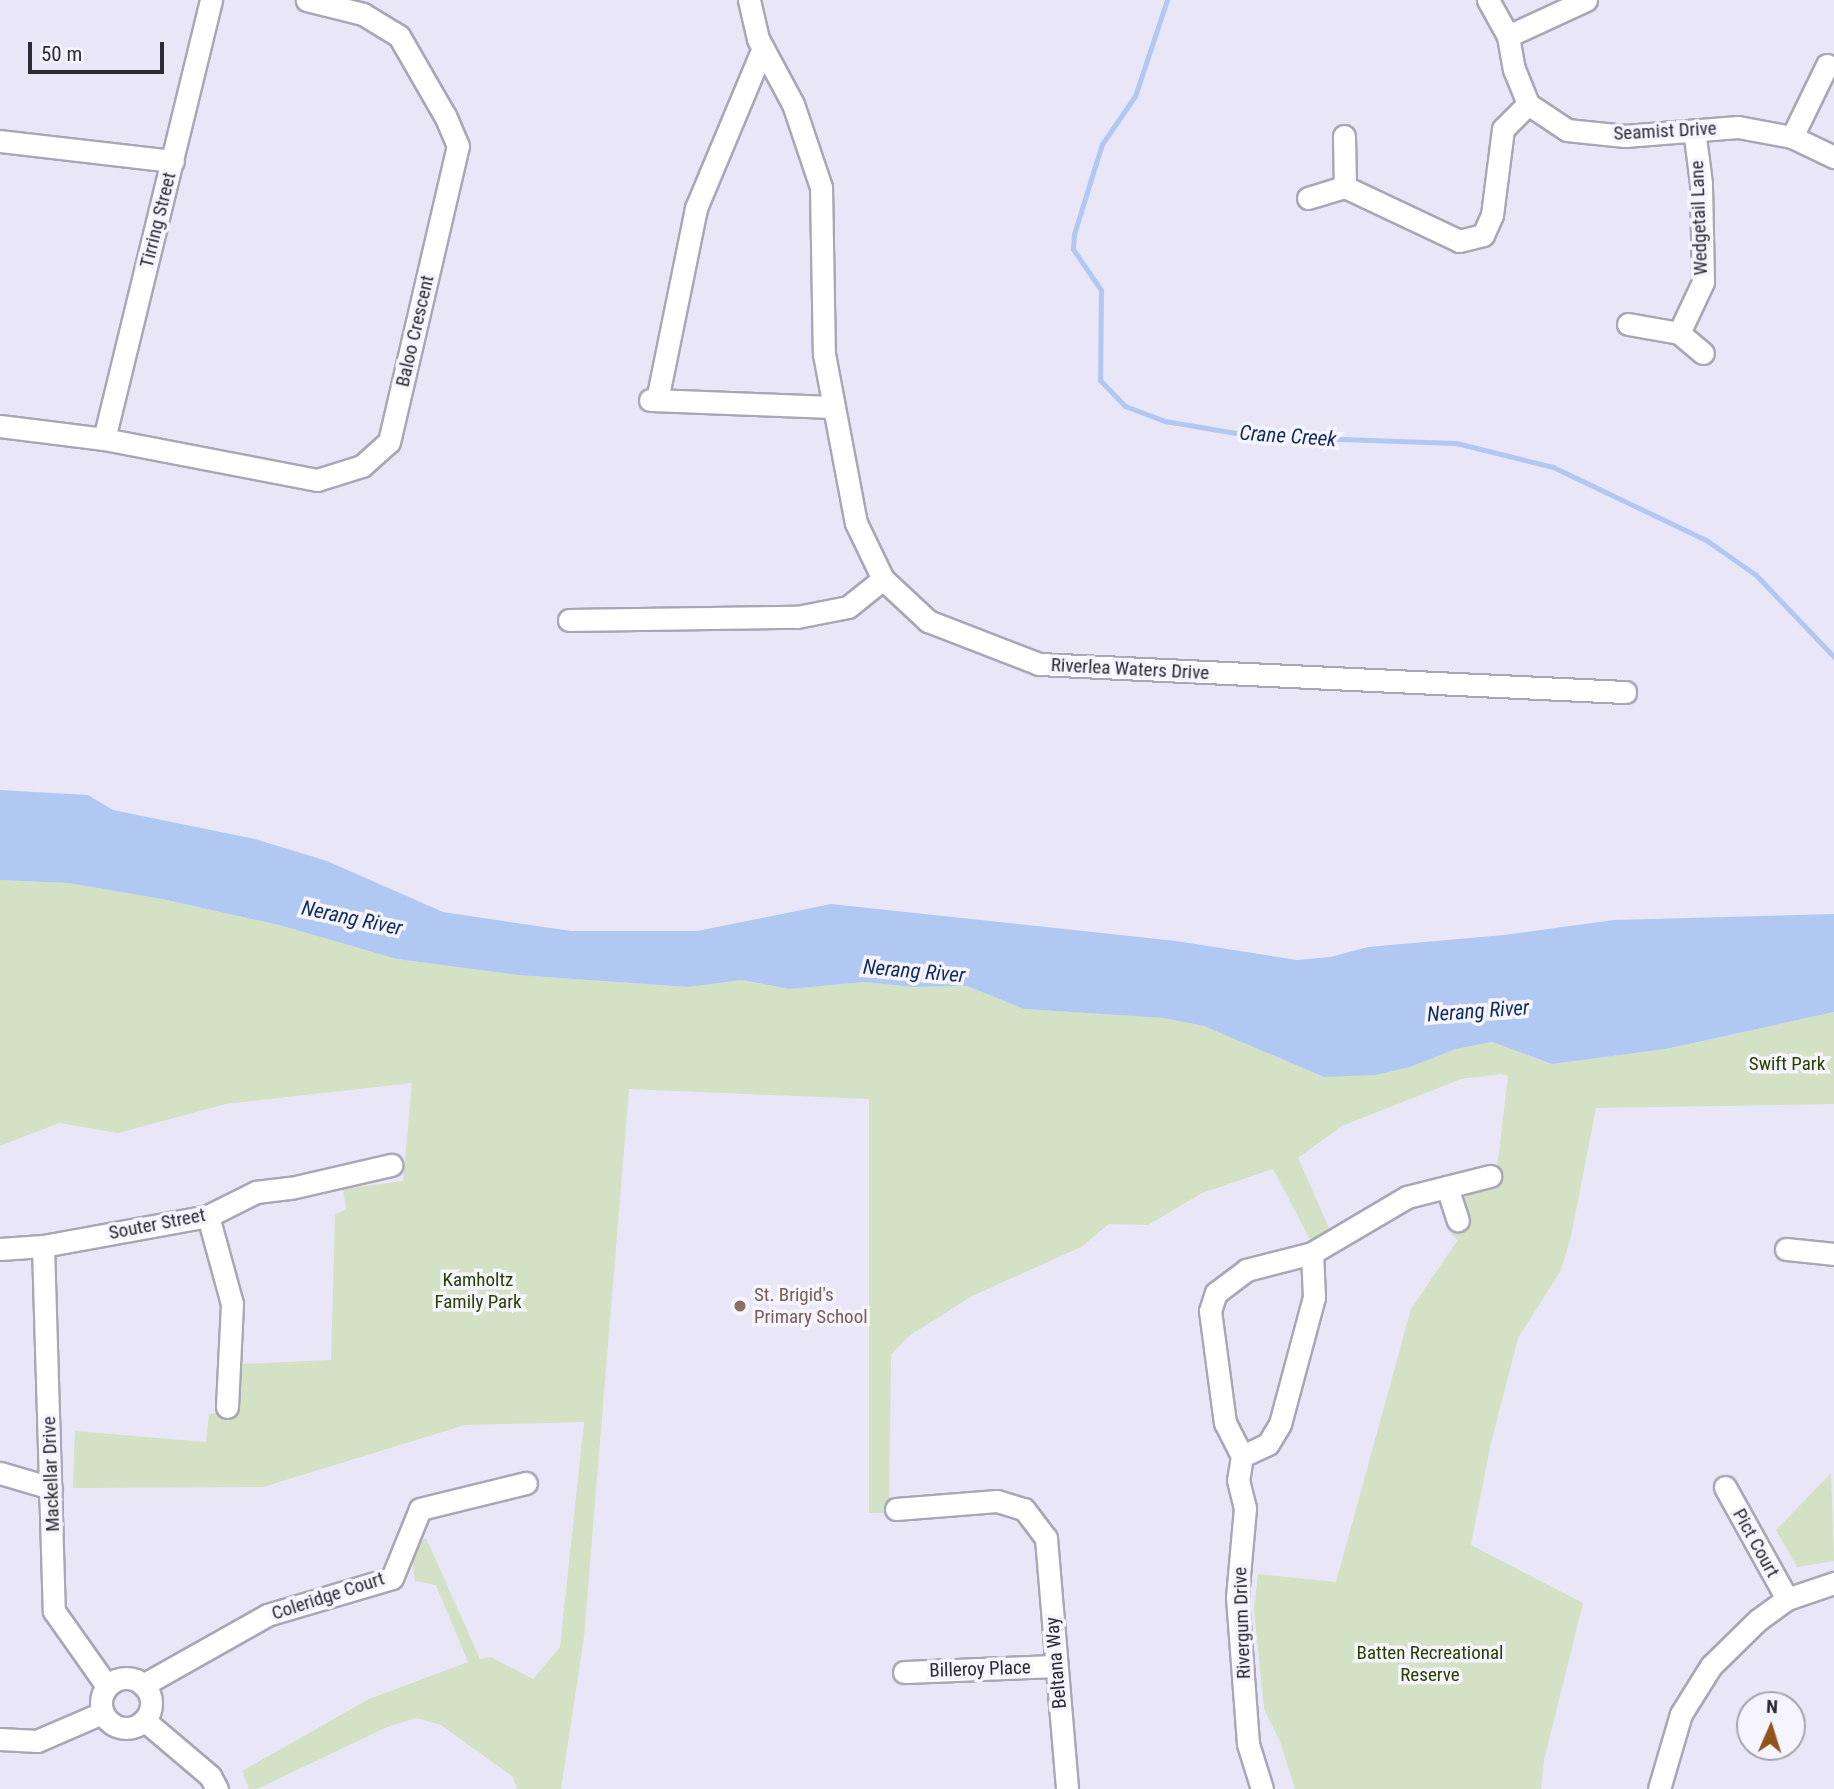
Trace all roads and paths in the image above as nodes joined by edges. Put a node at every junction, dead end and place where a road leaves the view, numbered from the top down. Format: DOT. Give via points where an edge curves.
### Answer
graph roads {
  1 [pos="211,0"];
  2 [pos="307,0"];
  3 [pos="749,0"];
  4 [pos="1488,0"];
  5 [pos="1586,0"];
  6 [pos="1508,36"];
  7 [pos="763,48"];
  8 [pos="1828,65"];
  9 [pos="1528,104"];
  10 [pos="1694,130"];
  11 [pos="1343,136"];
  12 [pos="1792,137"];
  13 [pos="0,141"];
  14 [pos="1834,157"];
  15 [pos="173,161"];
  16 [pos="1345,187"];
  17 [pos="1308,198"];
  18 [pos="1628,324"];
  19 [pos="1679,333"];
  20 [pos="1703,353"];
  21 [pos="834,407"];
  22 [pos="0,426"];
  23 [pos="104,439"];
  24 [pos="883,579"];
  25 [pos="569,620"];
  26 [pos="1625,692"];
  27 [pos="391,1165"];
  28 [pos="1490,1176"];
  29 [pos="1447,1187"];
  30 [pos="208,1216"];
  31 [pos="1458,1220"];
  32 [pos="43,1245"];
  33 [pos="0,1249"];
  34 [pos="1786,1249"];
  35 [pos="1312,1253"];
  36 [pos="1834,1254"];
  37 [pos="227,1407"];
  38 [pos="1242,1456"];
  39 [pos="0,1473"];
  40 [pos="526,1483"];
  41 [pos="1725,1487"];
  42 [pos="51,1488"];
  43 [pos="896,1509"];
  44 [pos="1834,1583"];
  45 [pos="1787,1599"];
  46 [pos="1056,1666"];
  47 [pos="904,1672"];
  48 [pos="143,1685"];
  49 [pos="107,1686"];
  50 [pos="102,1713"];
  51 [pos="144,1720"];
  52 [pos="0,1739"];
  53 [pos="217,1789"];
  54 [pos="1067,1789"];
  55 [pos="1262,1789"];
  56 [pos="1659,1789"];
  1 -- 15 [label="street, Tirring Street"];
  2 -- 23 [label="street, Baloo Crescent" via="363,14 399,36 458,146 389,442 362,466 317,480"];
  3 -- 7 [label="street, Riverlea Waters Drive"];
  4 -- 6 [label="street"];
  5 -- 6 [label="street"];
  6 -- 9 [label="street" via="1514,69"];
  7 -- 21 [label="street, Riverlea Waters Drive" via="793,104 821,187 824,354"];
  7 -- 21 [label="street" via="696,208 653,400"];
  8 -- 12 [label="street"];
  9 -- 10 [label="street, Seamist Drive" via="1567,130 1625,136"];
  9 -- 16 [label="street" via="1503,129 1492,215 1483,235 1459,241"];
  10 -- 12 [label="street, Seamist Drive" via="1738,127"];
  10 -- 19 [label="street, Wedgetail Lane" via="1701,183 1703,282"];
  11 -- 16 [label="street"];
  12 -- 14 [label="street, Seamist Drive"];
  13 -- 15 [label="street"];
  15 -- 23 [label="street, Tirring Street"];
  16 -- 17 [label="street"];
  18 -- 19 [label="street"];
  19 -- 20 [label="street"];
  21 -- 24 [label="street, Riverlea Waters Drive" via="856,523"];
  22 -- 23 [label="street, Baloo Crescent"];
  24 -- 25 [label="street" via="848,607 797,617"];
  24 -- 26 [label="street, Riverlea Waters Drive" via="928,621 1039,664"];
  27 -- 30 [label="street, Souter Street" via="256,1192"];
  28 -- 29 [label="street, Rivergum Drive"];
  29 -- 31 [label="street"];
  29 -- 35 [label="street, Rivergum Drive" via="1407,1198"];
  30 -- 32 [label="street, Souter Street"];
  30 -- 37 [label="street" via="233,1304"];
  32 -- 33 [label="street, Souter Street"];
  32 -- 42 [label="street, Mackellar Drive"];
  34 -- 36 [label="street"];
  35 -- 38 [label="street" via="1314,1297 1280,1424 1268,1444"];
  35 -- 38 [label="street, Rivergum Drive" via="1246,1270 1216,1293 1210,1311 1225,1423"];
  38 -- 55 [label="street, Rivergum Drive" via="1238,1480 1245,1507 1237,1597 1248,1744"];
  39 -- 42 [label="street"];
  40 -- 48 [label="street, Coleridge Court" via="420,1509 392,1577 267,1615"];
  41 -- 45 [label="street, Pict Court"];
  42 -- 49 [label="street, Mackellar Drive" via="54,1611"];
  43 -- 46 [label="street, Beltana Way" via="996,1501 1024,1509 1046,1538"];
  44 -- 45 [label="street"];
  45 -- 56 [label="street" via="1729,1646 1696,1688 1670,1746"];
  46 -- 47 [label="street, Billeroy Place"];
  46 -- 54 [label="street, Beltana Way"];
  48 -- 49 [label="street" via="125,1679"];
  48 -- 51 [label="street" via="150,1700"];
  49 -- 50 [label="street"];
  50 -- 51 [label="street" via="121,1728"];
  50 -- 52 [label="street" via="37,1741"];
  51 -- 53 [label="street" via="210,1776"];
}
